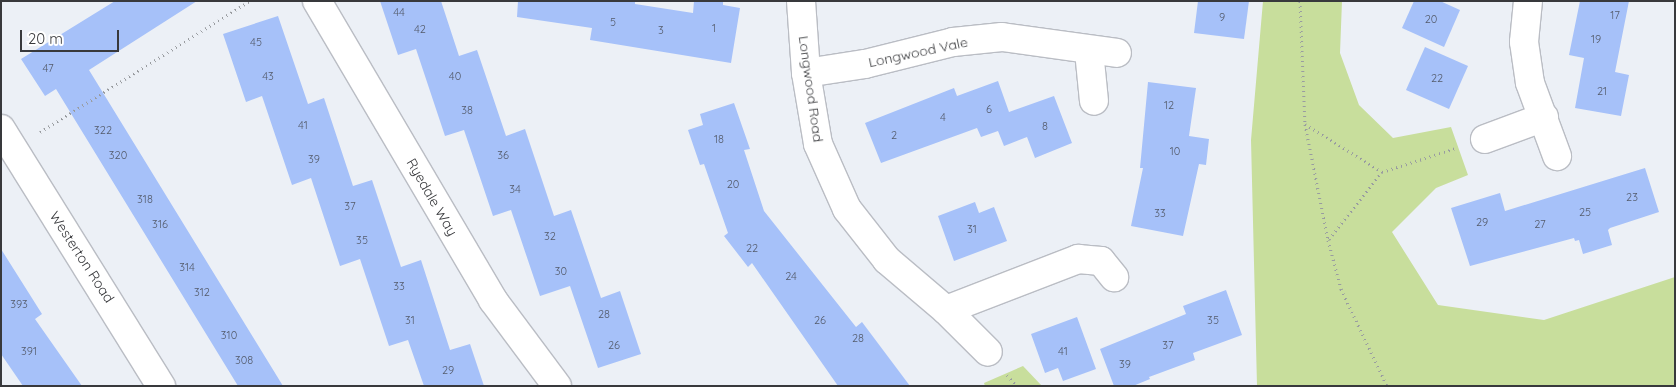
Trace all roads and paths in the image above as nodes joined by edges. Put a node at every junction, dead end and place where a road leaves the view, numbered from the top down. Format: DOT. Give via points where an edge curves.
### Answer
graph roads {
  1 [pos="250,1"];
  2 [pos="317,1"];
  3 [pos="802,1"];
  4 [pos="1300,1"];
  5 [pos="1528,1"];
  6 [pos="1090,51"];
  7 [pos="1117,53"];
  8 [pos="806,73"];
  9 [pos="1094,101"];
  10 [pos="1544,117"];
  11 [pos="1304,124"];
  12 [pos="7,139"];
  13 [pos="1485,139"];
  14 [pos="1557,156"];
  15 [pos="1382,172"];
  16 [pos="1328,240"];
  17 [pos="1114,277"];
  18 [pos="946,310"];
  19 [pos="988,352"];
  20 [pos="1383,384"];
  21 [pos="161,386"];
  22 [pos="557,386"];
  23 [pos="1388,386"];
  1 -- 12 [label="path"];
  2 -- 22 [label="street, Ryedale Way" via="492,300"];
  3 -- 8 [label="street, Longwood Road"];
  4 -- 11 [label="path"];
  5 -- 10 [label="street" via="1524,42 1530,83"];
  6 -- 7 [label="street, Longwood Vale"];
  6 -- 8 [label="street, Longwood Vale" via="1002,37 953,42 865,64"];
  6 -- 9 [label="street"];
  8 -- 18 [label="street, Longwood Road" via="818,144 847,209 887,260"];
  10 -- 13 [label="street"];
  10 -- 14 [label="street"];
  11 -- 15 [label="path"];
  11 -- 16 [label="path"];
  12 -- 21 [label="street, Westerton Road"];
  13 -- 15 [label="path"];
  15 -- 16 [label="path"];
  16 -- 20 [label="path" via="1341,289"];
  17 -- 18 [label="street" via="1101,261 1078,259"];
  18 -- 19 [label="street, Longwood Road"];
  20 -- 23 [label="path"];
}
